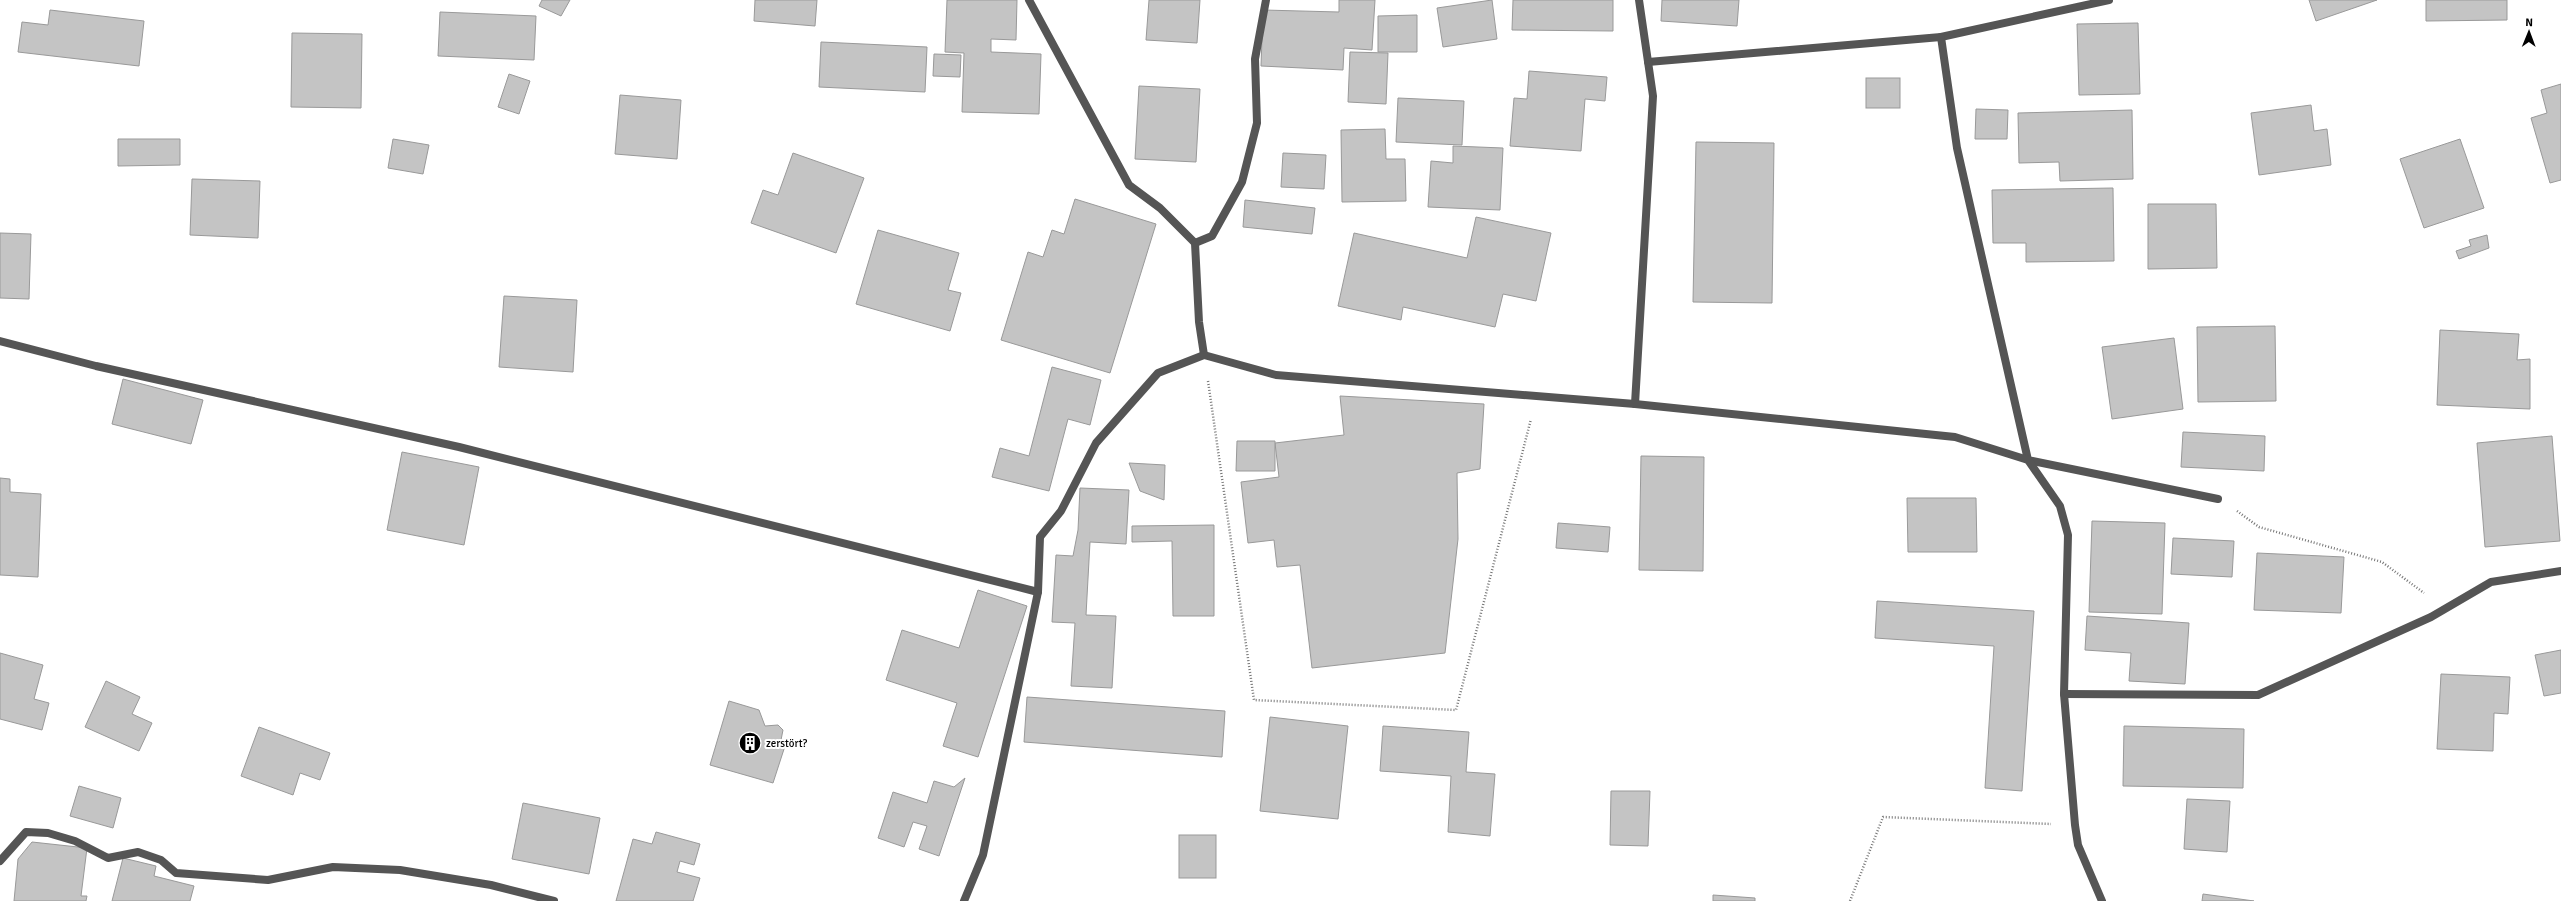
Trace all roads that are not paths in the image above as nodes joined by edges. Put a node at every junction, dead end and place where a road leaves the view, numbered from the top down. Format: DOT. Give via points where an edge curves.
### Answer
graph roads {
  1 [pos="1029,0"];
  2 [pos="1266,0"];
  3 [pos="1639,0"];
  4 [pos="2109,0"];
  5 [pos="1941,37"];
  6 [pos="1648,62"];
  7 [pos="1195,243"];
  8 [pos="0,341"];
  9 [pos="1204,355"];
  10 [pos="1635,404"];
  11 [pos="2028,460"];
  12 [pos="2218,499"];
  13 [pos="2561,571"];
  14 [pos="1038,592"];
  15 [pos="2064,694"];
  16 [pos="0,862"];
  17 [pos="554,901"];
  18 [pos="964,901"];
  19 [pos="2102,901"];
  1 -- 7 [label="street" via="1129,185 1160,208"];
  2 -- 7 [label="street" via="1255,59 1256,123 1242,182 1212,236"];
  3 -- 6 [label="street"];
  4 -- 5 [label="street"];
  5 -- 6 [label="street"];
  5 -- 11 [label="street" via="1957,148"];
  6 -- 10 [label="street" via="1653,96"];
  7 -- 9 [label="street" via="1199,322"];
  8 -- 14 [label="street" via="96,366 459,447"];
  9 -- 10 [label="street" via="1276,374"];
  9 -- 14 [label="street" via="1158,373 1096,443 1061,511 1040,537"];
  10 -- 11 [label="street" via="1955,437"];
  11 -- 12 [label="street"];
  11 -- 15 [label="street" via="2060,506 2068,535"];
  13 -- 15 [label="street" via="2492,582 2431,617 2258,695"];
  14 -- 18 [label="street" via="983,855"];
  15 -- 19 [label="street" via="2078,845"];
  16 -- 17 [label="street" via="26,832 34,832 48,833 75,841 108,858 138,852 161,860 176,873 268,880 333,867 400,870 491,885"];
}
